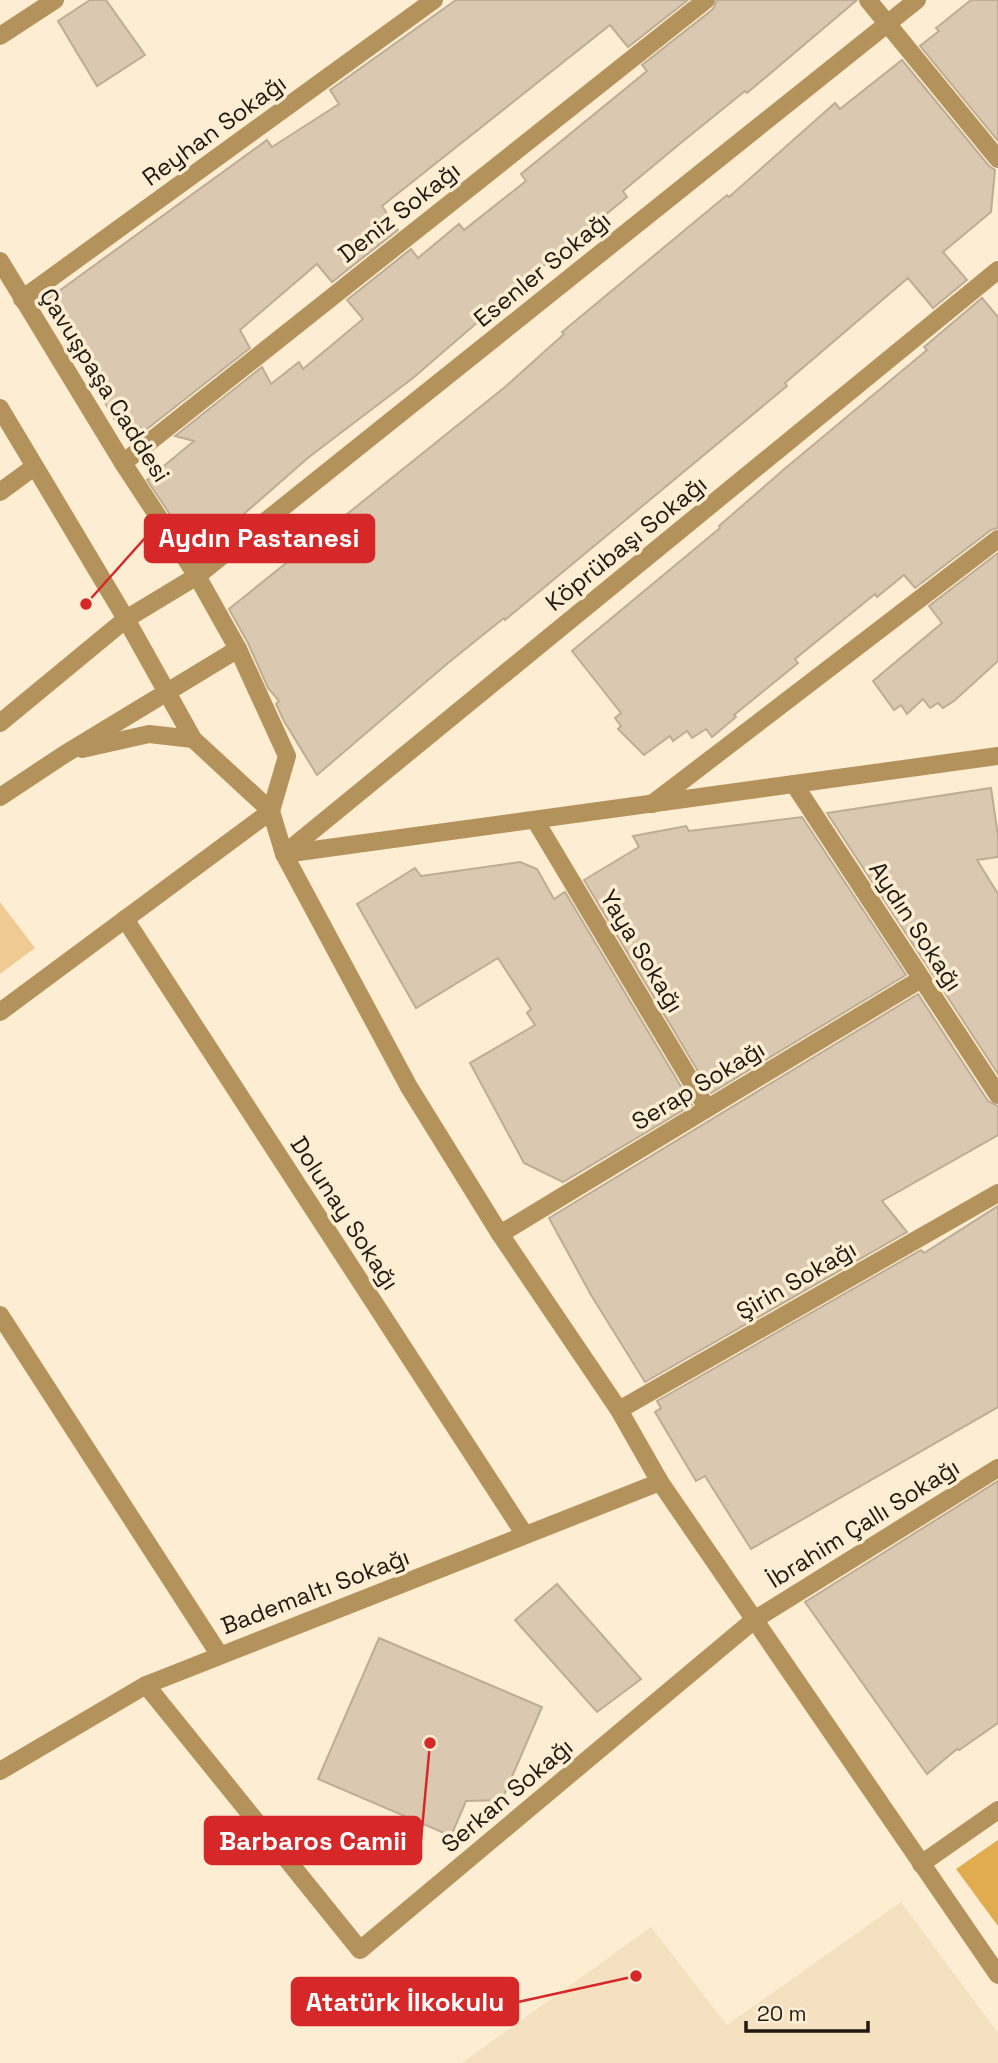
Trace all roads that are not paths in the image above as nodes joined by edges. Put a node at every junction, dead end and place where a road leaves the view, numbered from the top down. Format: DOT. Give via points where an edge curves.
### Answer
graph roads {
  1 [pos="55,0"];
  2 [pos="706,0"];
  3 [pos="868,0"];
  4 [pos="918,0"];
  5 [pos="424,3"];
  6 [pos="888,25"];
  7 [pos="0,36"];
  8 [pos="998,159"];
  9 [pos="0,261"];
  10 [pos="998,270"];
  11 [pos="22,299"];
  12 [pos="0,408"];
  13 [pos="123,463"];
  14 [pos="34,467"];
  15 [pos="0,492"];
  16 [pos="998,539"];
  17 [pos="197,576"];
  18 [pos="126,619"];
  19 [pos="238,649"];
  20 [pos="166,693"];
  21 [pos="0,723"];
  22 [pos="193,739"];
  23 [pos="65,754"];
  24 [pos="998,756"];
  25 [pos="794,784"];
  26 [pos="0,797"];
  27 [pos="652,804"];
  28 [pos="271,811"];
  29 [pos="535,820"];
  30 [pos="284,854"];
  31 [pos="125,919"];
  32 [pos="921,979"];
  33 [pos="0,1012"];
  34 [pos="998,1095"];
  35 [pos="708,1108"];
  36 [pos="998,1194"];
  37 [pos="500,1234"];
  38 [pos="0,1315"];
  39 [pos="619,1410"];
  40 [pos="998,1468"];
  41 [pos="660,1482"];
  42 [pos="525,1535"];
  43 [pos="754,1620"];
  44 [pos="219,1654"];
  45 [pos="146,1685"];
  46 [pos="0,1772"];
  47 [pos="998,1810"];
  48 [pos="921,1864"];
  49 [pos="998,1975"];
  1 -- 7 [label="street"];
  2 -- 13 [label="street, Deniz Sokağı"];
  3 -- 6 [label="street"];
  4 -- 6 [label="street, Esenler Sokağı"];
  5 -- 11 [label="street, Reyhan Sokağı"];
  6 -- 8 [label="street"];
  6 -- 17 [label="street, Esenler Sokağı"];
  9 -- 11 [label="street, Çavuşpaşa Caddesi"];
  10 -- 30 [label="street, Köprübaşı Sokağı"];
  11 -- 13 [label="street, Çavuşpaşa Caddesi"];
  12 -- 14 [label="street"];
  13 -- 17 [label="street, Çavuşpaşa Caddesi"];
  14 -- 15 [label="street"];
  14 -- 18 [label="street"];
  16 -- 27 [label="street"];
  17 -- 18 [label="street, Esenler Sokağı"];
  17 -- 19 [label="street, Çavuşpaşa Caddesi"];
  18 -- 20 [label="street"];
  18 -- 21 [label="street, Esenler Sokağı"];
  19 -- 20 [label="street"];
  19 -- 28 [label="street, Çavuşpaşa Caddesi" via="287,757"];
  20 -- 22 [label="street"];
  20 -- 23 [label="street"];
  22 -- 23 [label="street" via="149,734"];
  22 -- 28 [label="street"];
  23 -- 26 [label="street"];
  24 -- 25 [label="street"];
  25 -- 27 [label="street"];
  25 -- 32 [label="street, Aydın Sokağı"];
  27 -- 29 [label="street"];
  28 -- 30 [label="street"];
  28 -- 31 [label="street"];
  29 -- 30 [label="street"];
  29 -- 35 [label="street, Yaya Sokağı"];
  30 -- 37 [label="street" via="409,1087"];
  31 -- 33 [label="street"];
  31 -- 42 [label="street, Dolunay Sokağı"];
  32 -- 34 [label="street, Aydın Sokağı"];
  32 -- 35 [label="street, Serap Sokağı"];
  35 -- 37 [label="street, Serap Sokağı"];
  36 -- 39 [label="street, Şirin Sokağı"];
  37 -- 39 [label="street"];
  38 -- 44 [label="street"];
  39 -- 41 [label="street"];
  40 -- 43 [label="street, İbrahim Çallı Sokağı"];
  41 -- 42 [label="street, Bademaltı Sokağı"];
  41 -- 43 [label="street"];
  42 -- 44 [label="street, Bademaltı Sokağı"];
  43 -- 45 [label="street, Serkan Sokağı" via="360,1950"];
  43 -- 48 [label="street"];
  44 -- 45 [label="street, Bademaltı Sokağı"];
  45 -- 46 [label="street, Bademaltı Sokağı"];
  47 -- 48 [label="street"];
  48 -- 49 [label="street"];
}
